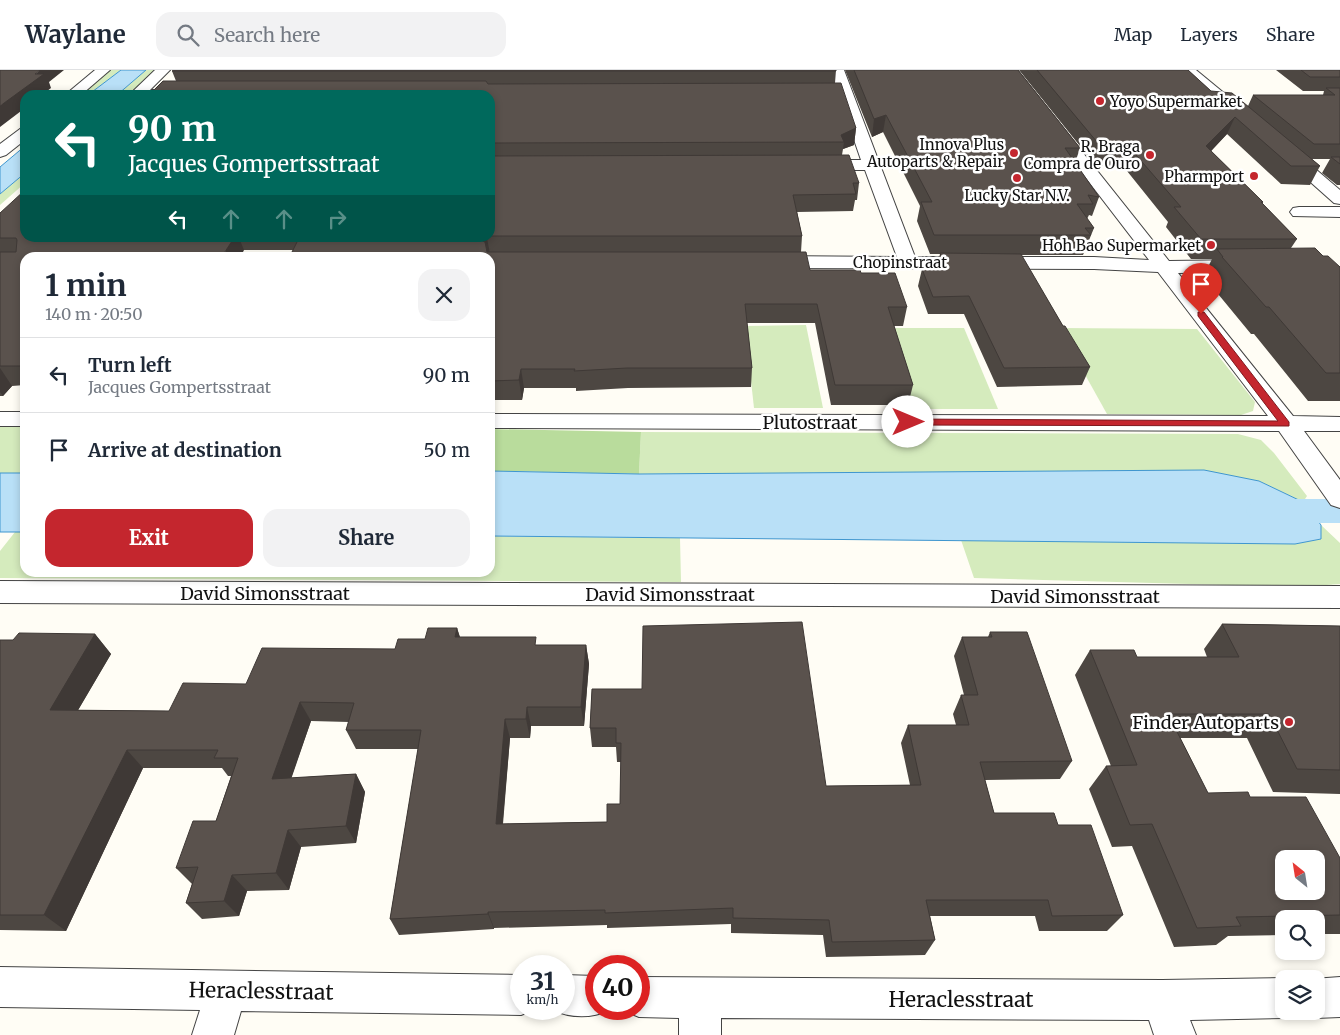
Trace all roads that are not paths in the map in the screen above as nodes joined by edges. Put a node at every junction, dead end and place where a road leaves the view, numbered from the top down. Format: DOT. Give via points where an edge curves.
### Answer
graph roads {
  1 [pos="103,70"];
  2 [pos="163,70"];
  3 [pos="837,70"];
  4 [pos="1010,70"];
  5 [pos="1188,70"];
  6 [pos="78,90"];
  7 [pos="140,90"];
  8 [pos="825,93"];
  9 [pos="845,93"];
  10 [pos="1220,97"];
  11 [pos="1240,97"];
  12 [pos="1250,122"];
  13 [pos="20,136"];
  14 [pos="1272,141"];
  15 [pos="0,152"];
  16 [pos="871,165"];
  17 [pos="802,166"];
  18 [pos="1302,166"];
  19 [pos="1321,166"];
  20 [pos="1340,199"];
  21 [pos="1299,212"];
  22 [pos="1340,212"];
  23 [pos="759,262"];
  24 [pos="908,262"];
  25 [pos="1262,266"];
  26 [pos="1165,267"];
  27 [pos="0,419"];
  28 [pos="20,419"];
  29 [pos="495,421"];
  30 [pos="1286,424"];
  31 [pos="1340,424"];
  32 [pos="1340,499"];
  33 [pos="0,592"];
  34 [pos="1340,597"];
  35 [pos="0,986"];
  36 [pos="228,990"];
  37 [pos="510,995"];
  38 [pos="1340,997"];
  39 [pos="1325,998"];
  40 [pos="1275,999"];
  41 [pos="650,1000"];
  42 [pos="700,1016"];
  43 [pos="1169,1017"];
  44 [pos="213,1035"];
  1 -- 6 [label="street"];
  2 -- 7 [label="street"];
  3 -- 9 [label="street"];
  4 -- 26 [label="street"];
  5 -- 10 [label="street"];
  8 -- 9 [label="street"];
  9 -- 16 [label="street"];
  10 -- 11 [label="street"];
  10 -- 12 [label="street"];
  13 -- 15 [label="street"];
  14 -- 18 [label="street"];
  16 -- 17 [label="street"];
  16 -- 24 [label="street"];
  18 -- 19 [label="street"];
  18 -- 20 [label="street"];
  21 -- 22 [label="street"];
  23 -- 24 [label="street, Chopinstraat"];
  24 -- 26 [label="street, Chopinstraat" via="1094,263"];
  25 -- 26 [label="street, Chopinstraat"];
  26 -- 30 [label="street"];
  27 -- 28 [label="street"];
  29 -- 30 [label="street, Plutostraat"];
  30 -- 31 [label="street, Plutostraat"];
  30 -- 32 [label="street"];
  33 -- 34 [label="street, David Simonsstraat"];
  35 -- 36 [label="street, Heraclesstraat"];
  36 -- 37 [label="street, Heraclesstraat"];
  36 -- 44 [label="street"];
  38 -- 39 [label="street"];
  40 -- 43 [label="street, Heraclesstraat"];
  41 -- 42 [label="street, Heraclesstraat"];
  42 -- 43 [label="street, Heraclesstraat"];
}
